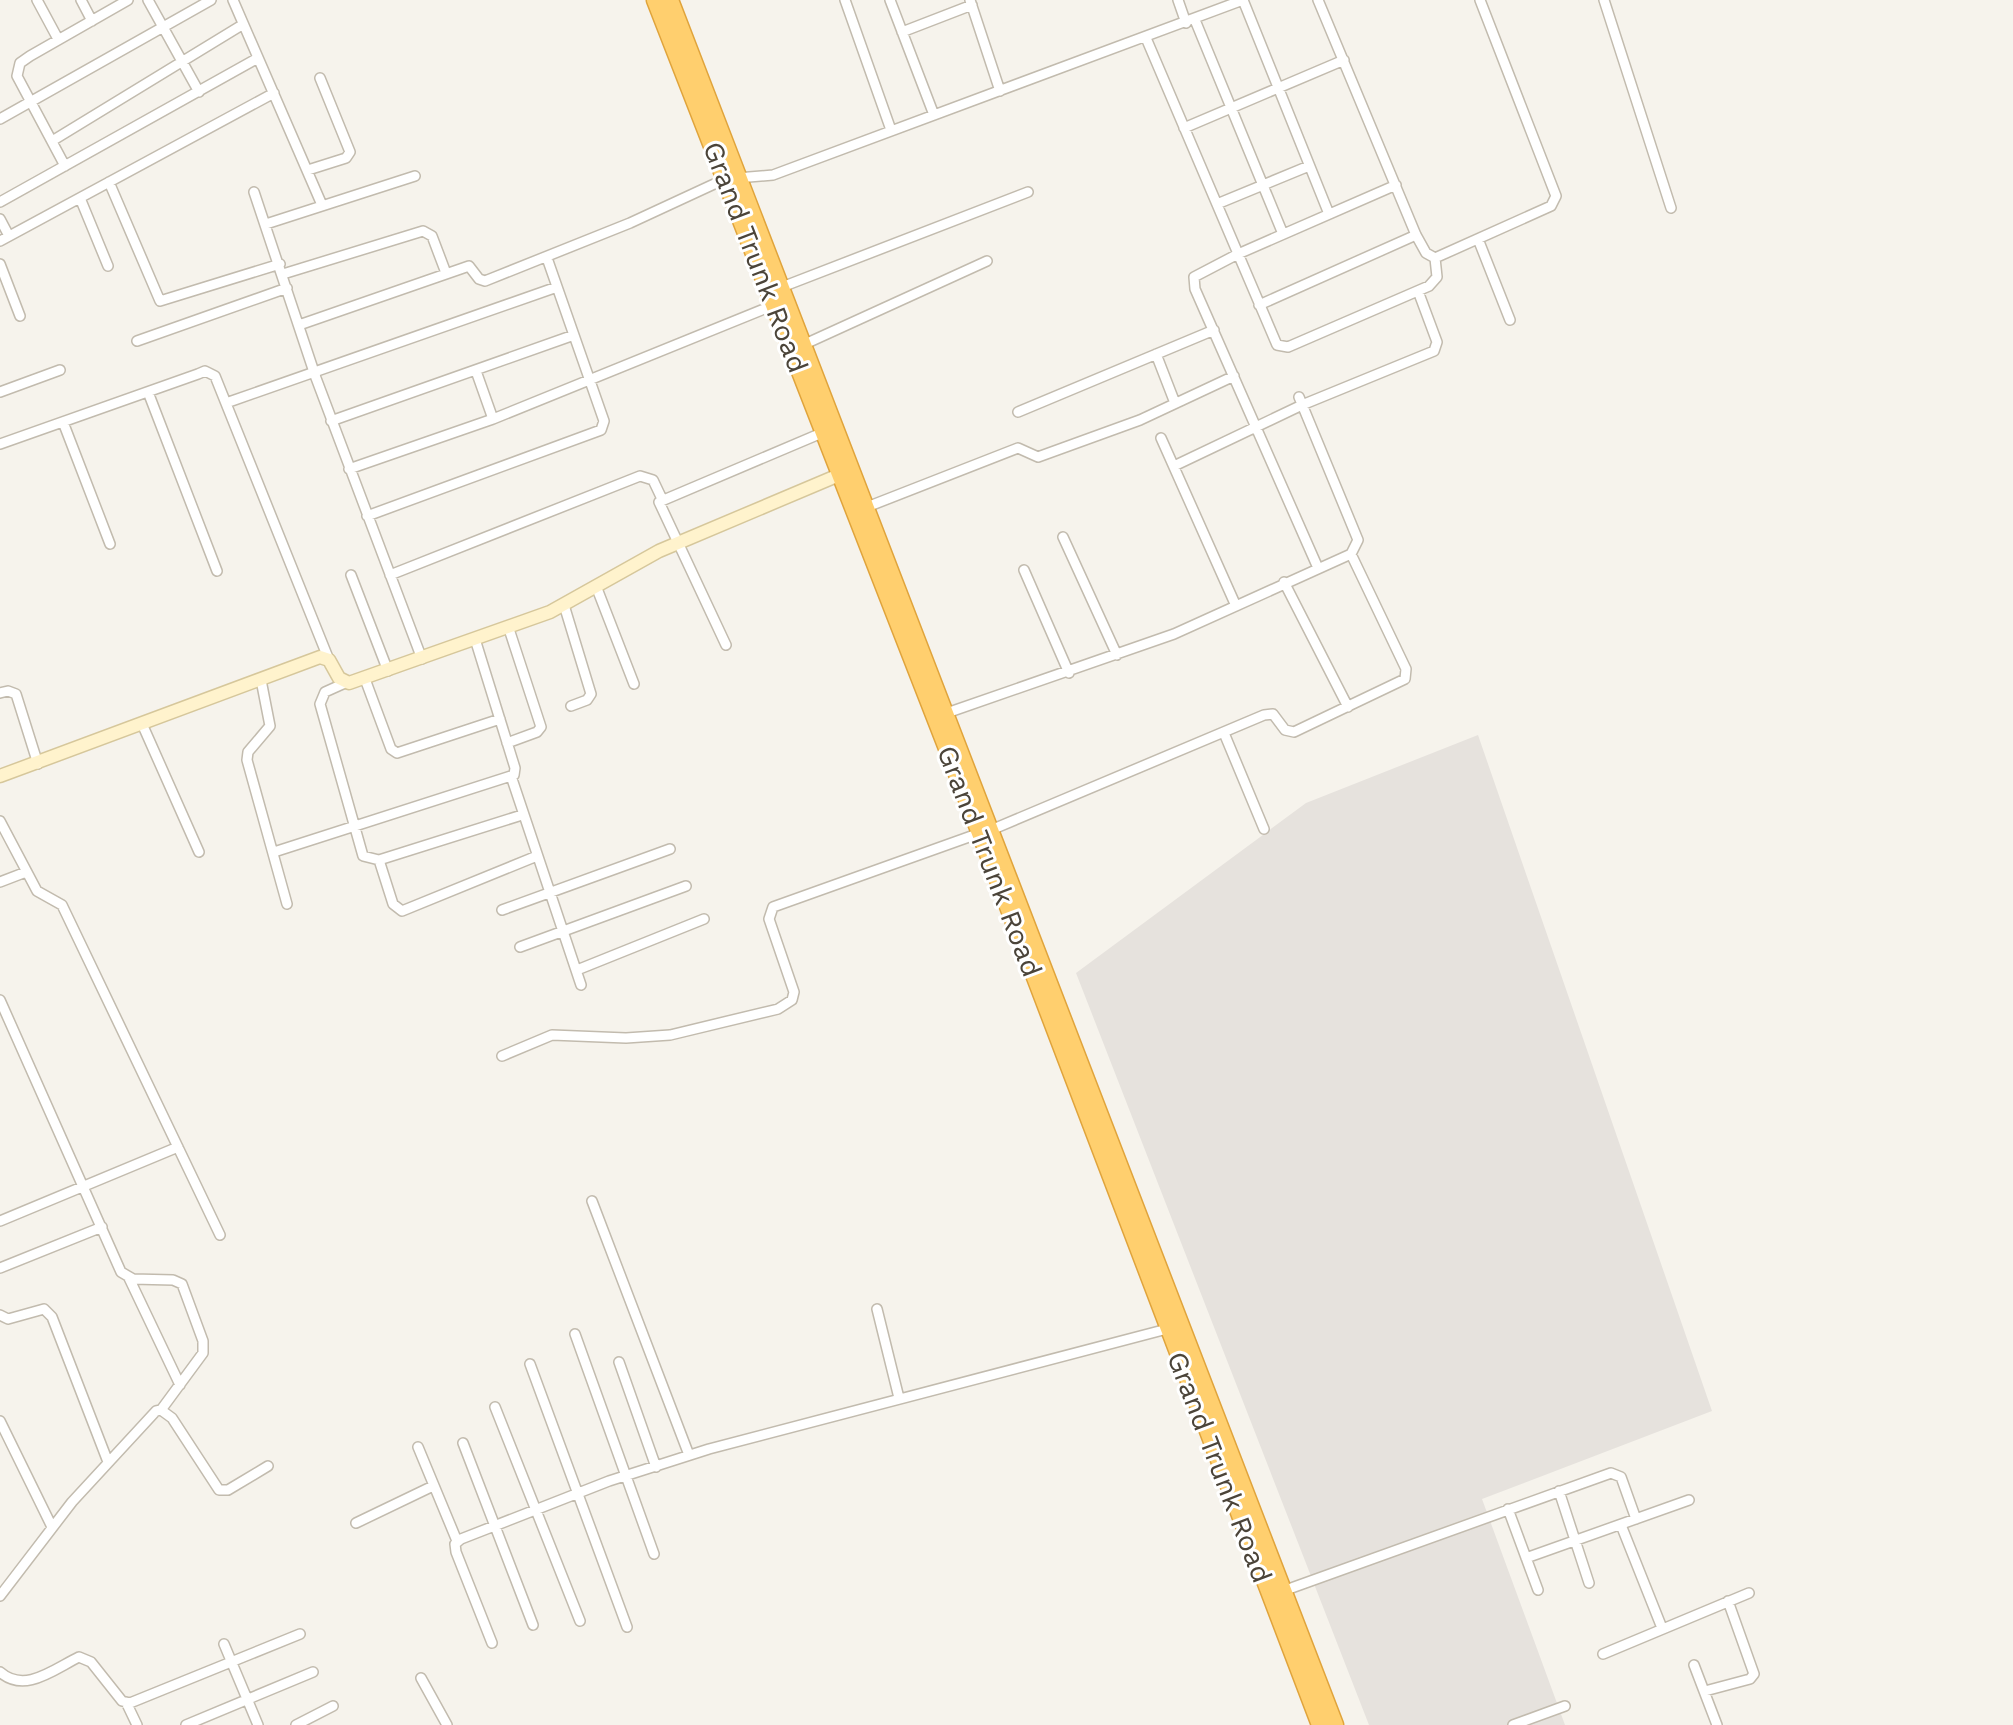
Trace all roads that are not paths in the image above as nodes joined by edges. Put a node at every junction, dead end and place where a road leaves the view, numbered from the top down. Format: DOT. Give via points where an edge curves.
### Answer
graph roads {
  1 [pos="37,0"];
  2 [pos="81,0"];
  3 [pos="148,0"];
  4 [pos="211,0"];
  5 [pos="233,0"];
  6 [pos="655,0"];
  7 [pos="670,0"];
  8 [pos="845,0"];
  9 [pos="890,0"];
  10 [pos="1178,0"];
  11 [pos="1243,0"];
  12 [pos="1318,0"];
  13 [pos="1480,0"];
  14 [pos="1604,0"];
  15 [pos="126,1"];
  16 [pos="971,3"];
  17 [pos="92,21"];
  18 [pos="1191,22"];
  19 [pos="242,25"];
  20 [pos="165,29"];
  21 [pos="902,32"];
  22 [pos="1146,38"];
  23 [pos="58,39"];
  24 [pos="258,58"];
  25 [pos="1344,60"];
  26 [pos="183,62"];
  27 [pos="320,78"];
  28 [pos="1278,90"];
  29 [pos="1000,91"];
  30 [pos="199,92"];
  31 [pos="274,93"];
  32 [pos="32,103"];
  33 [pos="1232,109"];
  34 [pos="934,115"];
  35 [pos="0,119"];
  36 [pos="1184,128"];
  37 [pos="891,130"];
  38 [pos="52,141"];
  39 [pos="65,166"];
  40 [pos="1309,166"];
  41 [pos="308,170"];
  42 [pos="415,176"];
  43 [pos="733,180"];
  44 [pos="109,182"];
  45 [pos="1263,185"];
  46 [pos="1396,185"];
  47 [pos="254,192"];
  48 [pos="1028,192"];
  49 [pos="80,198"];
  50 [pos="0,202"];
  51 [pos="1217,204"];
  52 [pos="322,205"];
  53 [pos="1671,208"];
  54 [pos="1329,214"];
  55 [pos="0,219"];
  56 [pos="266,224"];
  57 [pos="1283,234"];
  58 [pos="1416,235"];
  59 [pos="5,239"];
  60 [pos="1478,239"];
  61 [pos="1238,254"];
  62 [pos="547,258"];
  63 [pos="1435,258"];
  64 [pos="987,261"];
  65 [pos="0,264"];
  66 [pos="108,266"];
  67 [pos="281,269"];
  68 [pos="446,273"];
  69 [pos="557,287"];
  70 [pos="782,287"];
  71 [pos="287,288"];
  72 [pos="1418,291"];
  73 [pos="774,305"];
  74 [pos="1259,305"];
  75 [pos="20,316"];
  76 [pos="1510,320"];
  77 [pos="299,325"];
  78 [pos="1214,330"];
  79 [pos="574,335"];
  80 [pos="137,341"];
  81 [pos="805,344"];
  82 [pos="1156,354"];
  83 [pos="60,370"];
  84 [pos="476,371"];
  85 [pos="314,373"];
  86 [pos="1234,376"];
  87 [pos="589,380"];
  88 [pos="0,392"];
  89 [pos="148,392"];
  90 [pos="1300,401"];
  91 [pos="226,403"];
  92 [pos="1175,403"];
  93 [pos="1018,412"];
  94 [pos="493,419"];
  95 [pos="331,421"];
  96 [pos="63,422"];
  97 [pos="1255,426"];
  98 [pos="824,432"];
  99 [pos="1161,438"];
  100 [pos="0,444"];
  101 [pos="1174,466"];
  102 [pos="349,469"];
  103 [pos="847,472"];
  104 [pos="662,499"];
  105 [pos="867,507"];
  106 [pos="367,516"];
  107 [pos="1063,537"];
  108 [pos="110,544"];
  109 [pos="676,544"];
  110 [pos="1351,554"];
  111 [pos="1318,568"];
  112 [pos="1024,570"];
  113 [pos="217,571"];
  114 [pos="351,575"];
  115 [pos="390,575"];
  116 [pos="1284,582"];
  117 [pos="596,586"];
  118 [pos="564,605"];
  119 [pos="1236,606"];
  120 [pos="508,626"];
  121 [pos="475,639"];
  122 [pos="726,645"];
  123 [pos="1117,655"];
  124 [pos="422,659"];
  125 [pos="329,660"];
  126 [pos="388,671"];
  127 [pos="1069,673"];
  128 [pos="365,679"];
  129 [pos="261,680"];
  130 [pos="345,683"];
  131 [pos="634,684"];
  132 [pos="0,693"];
  133 [pos="571,706"];
  134 [pos="1348,707"];
  135 [pos="940,715"];
  136 [pos="500,719"];
  137 [pos="143,726"];
  138 [pos="1224,733"];
  139 [pos="507,743"];
  140 [pos="38,764"];
  141 [pos="0,776"];
  142 [pos="511,776"];
  143 [pos="522,815"];
  144 [pos="0,821"];
  145 [pos="352,825"];
  146 [pos="1264,829"];
  147 [pos="985,832"];
  148 [pos="670,849"];
  149 [pos="199,852"];
  150 [pos="274,852"];
  151 [pos="993,852"];
  152 [pos="537,856"];
  153 [pos="379,860"];
  154 [pos="26,872"];
  155 [pos="0,882"];
  156 [pos="686,886"];
  157 [pos="550,893"];
  158 [pos="287,904"];
  159 [pos="502,910"];
  160 [pos="704,919"];
  161 [pos="564,932"];
  162 [pos="520,947"];
  163 [pos="577,970"];
  164 [pos="581,985"];
  165 [pos="0,1000"];
  166 [pos="502,1056"];
  167 [pos="178,1147"];
  168 [pos="83,1186"];
  169 [pos="592,1201"];
  170 [pos="0,1221"];
  171 [pos="102,1227"];
  172 [pos="220,1235"];
  173 [pos="0,1268"];
  174 [pos="129,1278"];
  175 [pos="877,1309"];
  176 [pos="0,1315"];
  177 [pos="1167,1329"];
  178 [pos="575,1334"];
  179 [pos="619,1362"];
  180 [pos="530,1364"];
  181 [pos="180,1385"];
  182 [pos="899,1398"];
  183 [pos="495,1407"];
  184 [pos="161,1410"];
  185 [pos="0,1421"];
  186 [pos="463,1443"];
  187 [pos="418,1447"];
  188 [pos="689,1455"];
  189 [pos="108,1462"];
  190 [pos="268,1466"];
  191 [pos="656,1467"];
  192 [pos="624,1476"];
  193 [pos="433,1486"];
  194 [pos="1559,1491"];
  195 [pos="577,1494"];
  196 [pos="1689,1500"];
  197 [pos="1508,1509"];
  198 [pos="535,1510"];
  199 [pos="1636,1519"];
  200 [pos="356,1523"];
  201 [pos="497,1525"];
  202 [pos="1621,1525"];
  203 [pos="52,1527"];
  204 [pos="1576,1540"];
  205 [pos="457,1541"];
  206 [pos="654,1554"];
  207 [pos="1526,1558"];
  208 [pos="1589,1583"];
  209 [pos="1538,1590"];
  210 [pos="1283,1591"];
  211 [pos="1749,1593"];
  212 [pos="0,1596"];
  213 [pos="1728,1601"];
  214 [pos="580,1621"];
  215 [pos="533,1625"];
  216 [pos="627,1627"];
  217 [pos="1662,1628"];
  218 [pos="300,1634"];
  219 [pos="492,1643"];
  220 [pos="224,1644"];
  221 [pos="1603,1654"];
  222 [pos="233,1664"];
  223 [pos="1694,1665"];
  224 [pos="0,1672"];
  225 [pos="313,1672"];
  226 [pos="421,1678"];
  227 [pos="1705,1691"];
  228 [pos="248,1701"];
  229 [pos="126,1702"];
  230 [pos="333,1706"];
  231 [pos="1565,1706"];
  232 [pos="137,1725"];
  233 [pos="186,1725"];
  234 [pos="258,1725"];
  235 [pos="296,1725"];
  236 [pos="447,1725"];
  237 [pos="1320,1725"];
  238 [pos="1335,1725"];
  239 [pos="1513,1725"];
  240 [pos="1717,1725"];
  1 -- 23 [label="street"];
  2 -- 17 [label="street"];
  3 -- 20 [label="street"];
  4 -- 20 [label="street"];
  5 -- 19 [label="street"];
  6 -- 43 [label="highway, Grand Trunk Road"];
  7 -- 43 [label="highway, Grand Trunk Road"];
  8 -- 37 [label="street"];
  9 -- 21 [label="street"];
  10 -- 18 [label="street"];
  11 -- 18 [label="street"];
  11 -- 28 [label="street"];
  12 -- 25 [label="street"];
  13 -- 60 [label="street" via="1556,196 1551,206"];
  14 -- 53 [label="street"];
  15 -- 17 [label="street"];
  16 -- 21 [label="street"];
  16 -- 29 [label="street"];
  17 -- 23 [label="street"];
  18 -- 22 [label="street"];
  18 -- 33 [label="street"];
  19 -- 24 [label="street"];
  19 -- 26 [label="street"];
  20 -- 26 [label="street"];
  20 -- 32 [label="street"];
  21 -- 34 [label="street"];
  22 -- 29 [label="street"];
  22 -- 36 [label="street"];
  23 -- 32 [label="street" via="19,67 17,76"];
  24 -- 30 [label="street"];
  24 -- 31 [label="street"];
  25 -- 28 [label="street"];
  25 -- 46 [label="street"];
  26 -- 30 [label="street"];
  26 -- 38 [label="street"];
  27 -- 41 [label="street" via="350,154"];
  28 -- 33 [label="street"];
  28 -- 40 [label="street"];
  29 -- 34 [label="street"];
  30 -- 39 [label="street"];
  31 -- 41 [label="street"];
  31 -- 44 [label="street"];
  32 -- 35 [label="street"];
  32 -- 38 [label="street"];
  33 -- 36 [label="street"];
  33 -- 45 [label="street"];
  34 -- 37 [label="street"];
  36 -- 51 [label="street"];
  37 -- 43 [label="street" via="773,175"];
  38 -- 39 [label="street"];
  39 -- 50 [label="street"];
  40 -- 45 [label="street"];
  40 -- 54 [label="street"];
  41 -- 52 [label="street"];
  42 -- 52 [label="street"];
  43 -- 62 [label="street"];
  43 -- 70 [label="highway, Grand Trunk Road"];
  43 -- 73 [label="highway, Grand Trunk Road"];
  44 -- 49 [label="street"];
  44 -- 67 [label="street" via="160,301"];
  45 -- 51 [label="street"];
  45 -- 57 [label="street"];
  46 -- 54 [label="street"];
  46 -- 58 [label="street"];
  47 -- 56 [label="street"];
  48 -- 70 [label="street"];
  49 -- 59 [label="street"];
  49 -- 66 [label="street"];
  51 -- 61 [label="street"];
  52 -- 56 [label="street"];
  54 -- 57 [label="street"];
  55 -- 59 [label="street"];
  56 -- 67 [label="street"];
  57 -- 61 [label="street"];
  58 -- 63 [label="street"];
  58 -- 74 [label="street"];
  60 -- 63 [label="street"];
  60 -- 76 [label="street"];
  61 -- 74 [label="street"];
  61 -- 78 [label="street" via="1194,277"];
  62 -- 68 [label="street" via="485,281 471,267"];
  62 -- 69 [label="street"];
  63 -- 72 [label="street" via="1437,277"];
  64 -- 81 [label="street"];
  65 -- 75 [label="street"];
  67 -- 68 [label="street" via="423,231 432,236"];
  67 -- 71 [label="street"];
  68 -- 77 [label="street"];
  69 -- 79 [label="street"];
  69 -- 85 [label="street"];
  70 -- 81 [label="highway, Grand Trunk Road"];
  71 -- 77 [label="street"];
  71 -- 80 [label="street"];
  72 -- 74 [label="street" via="1282,348"];
  72 -- 90 [label="street" via="1437,342 1434,351"];
  73 -- 87 [label="street"];
  73 -- 98 [label="highway, Grand Trunk Road"];
  77 -- 85 [label="street"];
  78 -- 82 [label="street"];
  78 -- 86 [label="street"];
  79 -- 84 [label="street"];
  79 -- 87 [label="street"];
  81 -- 103 [label="highway, Grand Trunk Road"];
  82 -- 92 [label="street"];
  82 -- 93 [label="street"];
  83 -- 88 [label="street"];
  84 -- 94 [label="street"];
  84 -- 95 [label="street"];
  85 -- 91 [label="street"];
  85 -- 95 [label="street"];
  86 -- 92 [label="street"];
  86 -- 97 [label="street"];
  87 -- 94 [label="street"];
  87 -- 106 [label="street" via="604,421 596,434"];
  89 -- 91 [label="street" via="205,371 215,376"];
  89 -- 96 [label="street"];
  89 -- 113 [label="street"];
  90 -- 97 [label="street"];
  90 -- 110 [label="street" via="1358,540"];
  91 -- 125 [label="street"];
  92 -- 105 [label="street" via="1038,457 1018,448"];
  94 -- 102 [label="street"];
  95 -- 102 [label="street"];
  96 -- 100 [label="street"];
  96 -- 108 [label="street"];
  97 -- 101 [label="street"];
  97 -- 111 [label="street"];
  98 -- 103 [label="highway, Grand Trunk Road"];
  98 -- 104 [label="street"];
  99 -- 101 [label="street"];
  101 -- 119 [label="street"];
  102 -- 106 [label="street"];
  103 -- 105 [label="highway, Grand Trunk Road"];
  103 -- 109 [label="street"];
  103 -- 135 [label="highway, Grand Trunk Road"];
  104 -- 109 [label="street" via="659,508"];
  104 -- 115 [label="street" via="653,480 640,476"];
  105 -- 135 [label="highway, Grand Trunk Road"];
  106 -- 115 [label="street"];
  107 -- 123 [label="street"];
  109 -- 117 [label="street"];
  109 -- 122 [label="street"];
  110 -- 111 [label="street"];
  110 -- 134 [label="street" via="1406,674"];
  111 -- 116 [label="street"];
  112 -- 127 [label="street"];
  114 -- 126 [label="street"];
  115 -- 124 [label="street"];
  116 -- 119 [label="street"];
  116 -- 134 [label="street"];
  117 -- 118 [label="street"];
  117 -- 131 [label="street"];
  118 -- 120 [label="street"];
  118 -- 133 [label="street" via="591,694"];
  119 -- 123 [label="street"];
  120 -- 121 [label="street"];
  120 -- 139 [label="street" via="541,727"];
  121 -- 124 [label="street"];
  121 -- 136 [label="street"];
  123 -- 127 [label="street"];
  124 -- 126 [label="street"];
  125 -- 129 [label="street" via="320,657"];
  125 -- 130 [label="street"];
  126 -- 128 [label="street"];
  127 -- 135 [label="street"];
  128 -- 130 [label="street"];
  128 -- 136 [label="street" via="397,753"];
  129 -- 137 [label="street"];
  129 -- 150 [label="street" via="270,726 247,756"];
  130 -- 145 [label="street" via="325,692 320,704"];
  132 -- 140 [label="street" via="16,694"];
  134 -- 138 [label="street" via="1290,733 1270,713"];
  135 -- 147 [label="highway, Grand Trunk Road"];
  136 -- 139 [label="street"];
  137 -- 140 [label="street"];
  137 -- 149 [label="street"];
  138 -- 146 [label="street"];
  138 -- 147 [label="street"];
  139 -- 142 [label="street" via="515,768"];
  140 -- 141 [label="street"];
  142 -- 143 [label="street"];
  142 -- 145 [label="street"];
  143 -- 152 [label="street"];
  143 -- 153 [label="street"];
  144 -- 154 [label="street"];
  145 -- 150 [label="street"];
  145 -- 153 [label="street" via="363,856"];
  147 -- 151 [label="highway, Grand Trunk Road"];
  147 -- 166 [label="street" via="773,907 769,919 794,984 792,1000 778,1009 722,1025 646,1037 552,1035"];
  148 -- 157 [label="street"];
  150 -- 158 [label="street"];
  151 -- 177 [label="highway, Grand Trunk Road"];
  151 -- 210 [label="highway, Grand Trunk Road"];
  152 -- 153 [label="street" via="402,911 393,904"];
  152 -- 157 [label="street"];
  154 -- 155 [label="street"];
  154 -- 167 [label="street" via="37,891 62,905"];
  156 -- 161 [label="street"];
  157 -- 159 [label="street"];
  157 -- 161 [label="street"];
  160 -- 163 [label="street"];
  161 -- 162 [label="street"];
  161 -- 163 [label="street"];
  163 -- 164 [label="street"];
  165 -- 168 [label="street"];
  167 -- 168 [label="street"];
  167 -- 172 [label="street"];
  168 -- 170 [label="street"];
  168 -- 171 [label="street"];
  169 -- 188 [label="street"];
  171 -- 173 [label="street"];
  171 -- 174 [label="street" via="121,1272"];
  174 -- 181 [label="street"];
  174 -- 181 [label="street" via="173,1280 184,1287 204,1348"];
  175 -- 182 [label="street"];
  176 -- 189 [label="street" via="8,1319 44,1309 52,1317"];
  177 -- 182 [label="street"];
  177 -- 237 [label="highway, Grand Trunk Road"];
  178 -- 192 [label="street"];
  179 -- 191 [label="street"];
  180 -- 195 [label="street"];
  181 -- 184 [label="street"];
  182 -- 188 [label="street"];
  183 -- 198 [label="street"];
  184 -- 189 [label="street"];
  184 -- 190 [label="street" via="182,1431 219,1490"];
  185 -- 203 [label="street"];
  186 -- 201 [label="street"];
  187 -- 193 [label="street"];
  188 -- 191 [label="street"];
  189 -- 203 [label="street"];
  191 -- 192 [label="street"];
  192 -- 195 [label="street"];
  192 -- 206 [label="street"];
  193 -- 200 [label="street"];
  193 -- 205 [label="street"];
  194 -- 197 [label="street"];
  194 -- 199 [label="street" via="1618,1474"];
  194 -- 204 [label="street"];
  195 -- 198 [label="street"];
  195 -- 216 [label="street"];
  196 -- 199 [label="street"];
  197 -- 207 [label="street"];
  197 -- 210 [label="street"];
  198 -- 201 [label="street"];
  198 -- 214 [label="street"];
  199 -- 202 [label="street"];
  201 -- 205 [label="street"];
  201 -- 215 [label="street"];
  202 -- 204 [label="street"];
  202 -- 217 [label="street"];
  203 -- 212 [label="street"];
  204 -- 207 [label="street"];
  204 -- 208 [label="street"];
  205 -- 219 [label="street" via="456,1552"];
  207 -- 209 [label="street"];
  210 -- 238 [label="highway, Grand Trunk Road"];
  211 -- 213 [label="street"];
  213 -- 217 [label="street"];
  213 -- 227 [label="street" via="1753,1675"];
  217 -- 221 [label="street"];
  218 -- 222 [label="street"];
  220 -- 222 [label="street"];
  222 -- 228 [label="street"];
  222 -- 229 [label="street"];
  223 -- 227 [label="street"];
  224 -- 229 [label="street" via="24,1683 79,1657 91,1662"];
  225 -- 228 [label="street"];
  226 -- 236 [label="street"];
  227 -- 240 [label="street"];
  228 -- 233 [label="street"];
  228 -- 234 [label="street"];
  229 -- 232 [label="street"];
  230 -- 235 [label="street"];
  231 -- 239 [label="street"];
}
